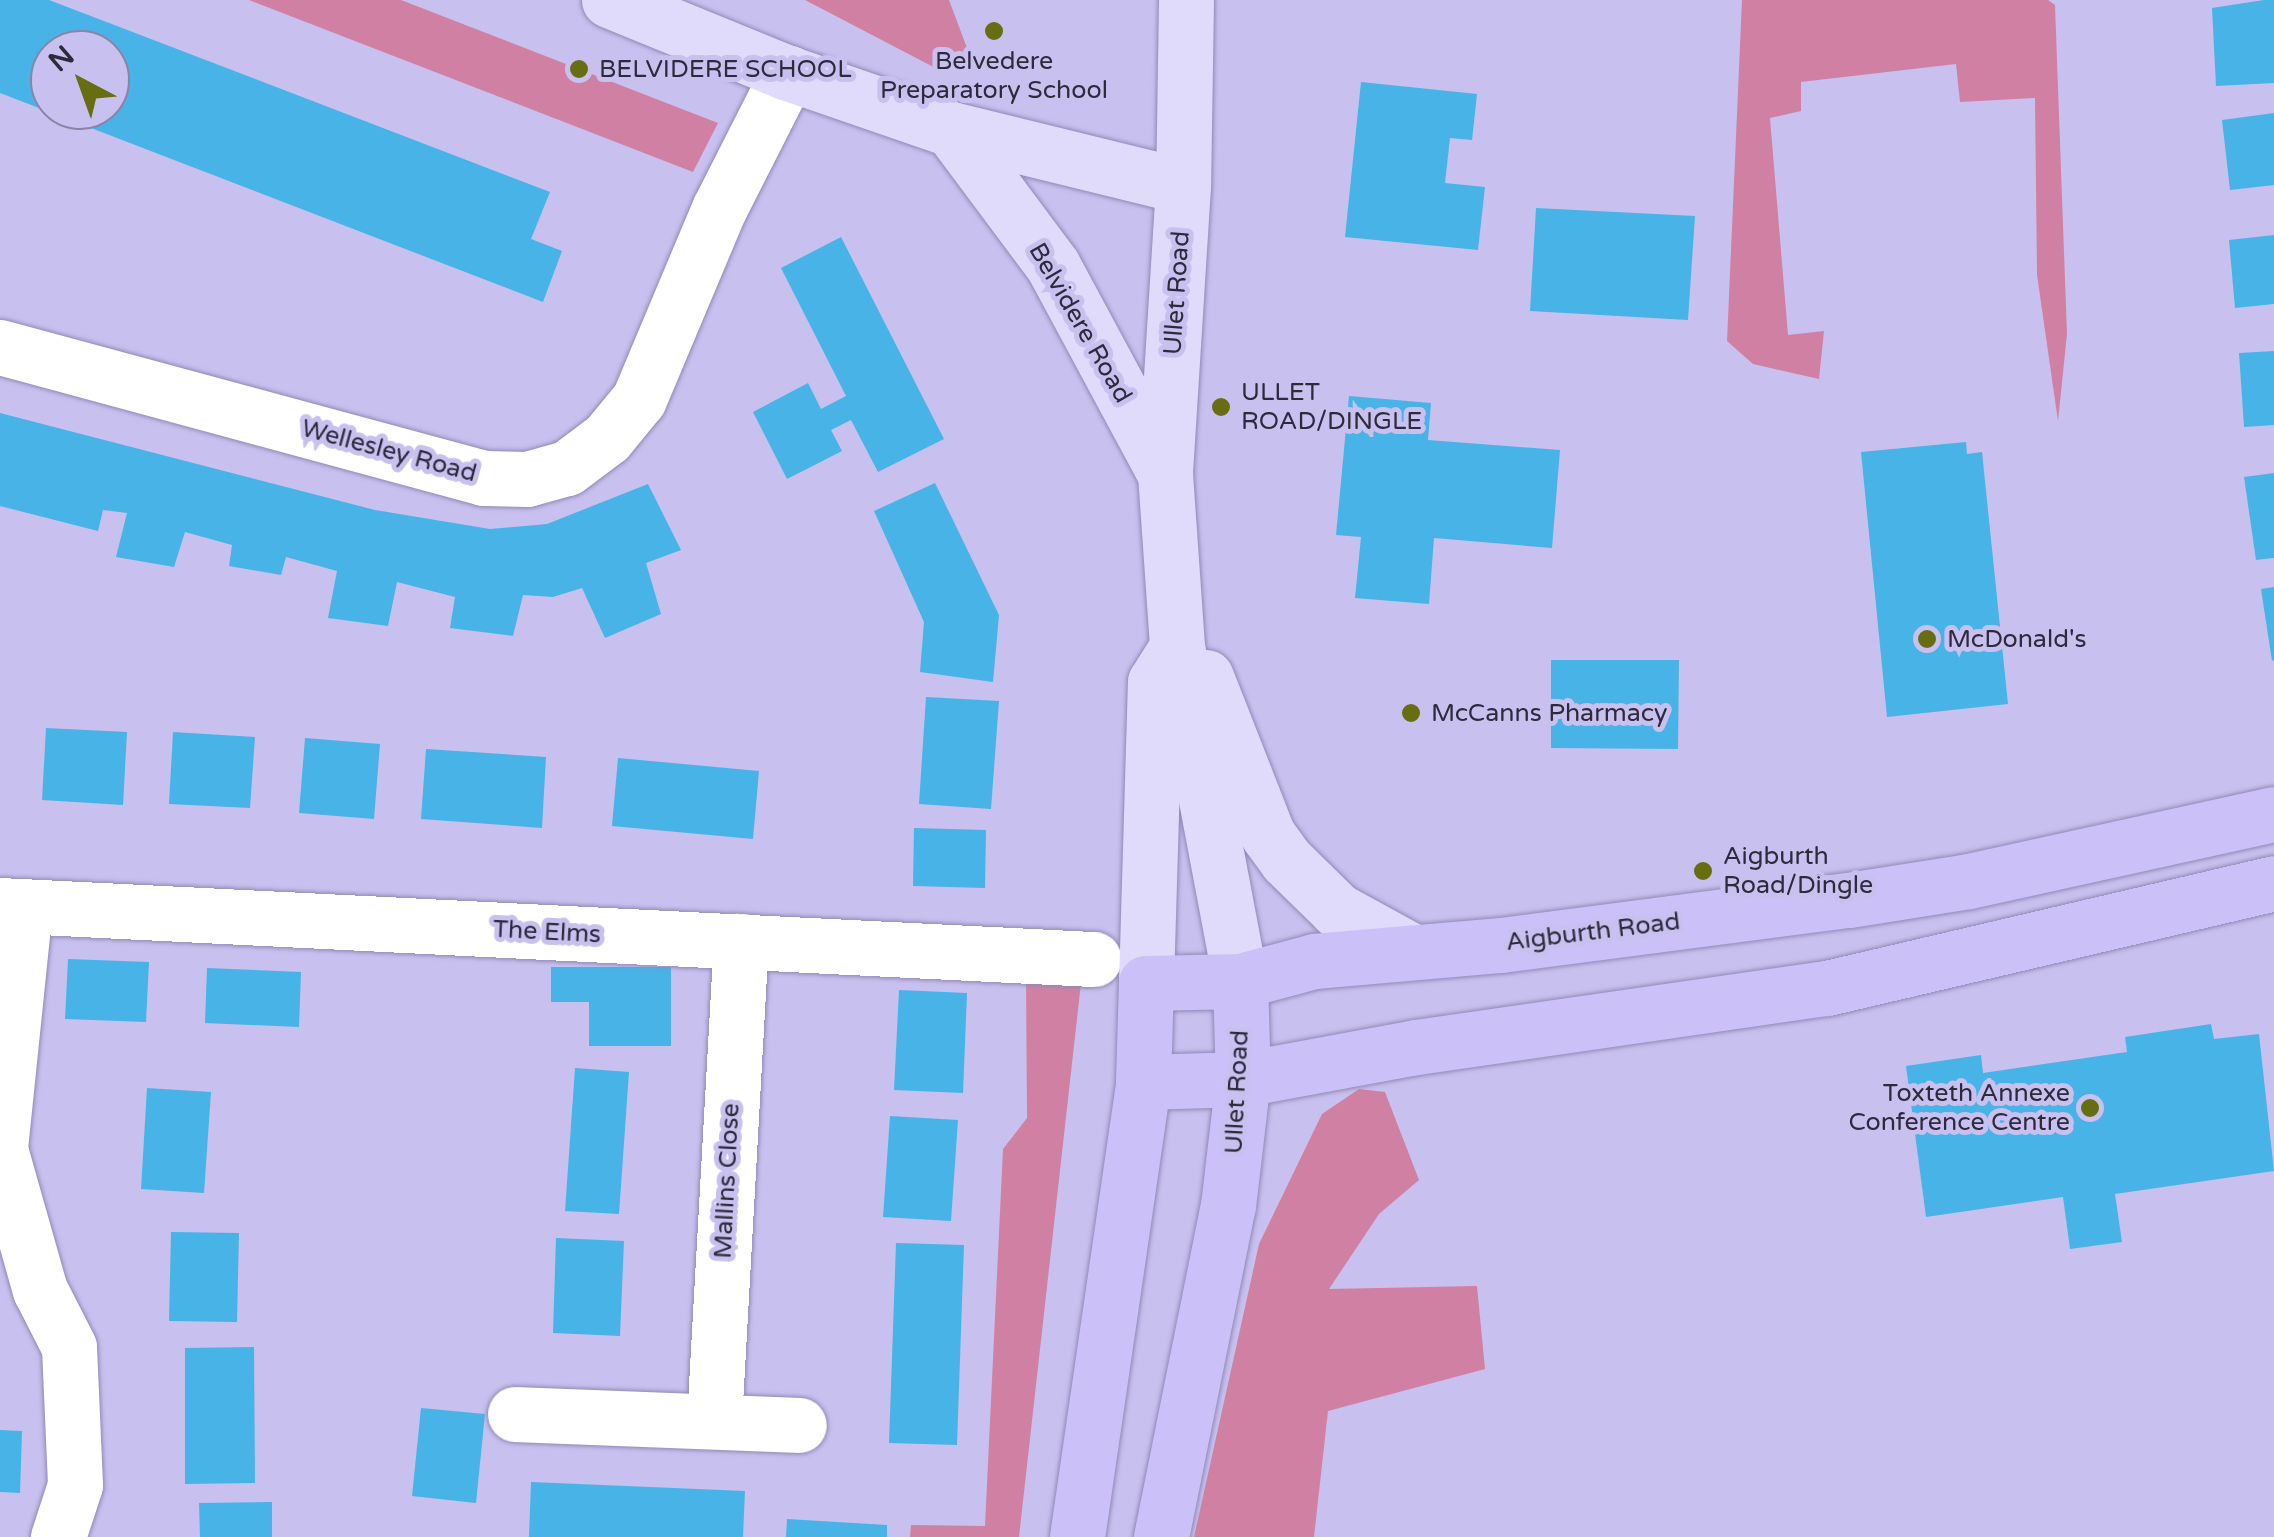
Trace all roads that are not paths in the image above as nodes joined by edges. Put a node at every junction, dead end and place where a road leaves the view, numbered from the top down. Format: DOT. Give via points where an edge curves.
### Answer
graph roads {
  1 [pos="609,0"];
  2 [pos="1186,0"];
  3 [pos="788,73"];
  4 [pos="951,129"];
  5 [pos="1184,186"];
  6 [pos="0,347"];
  7 [pos="1165,474"];
  8 [pos="1177,646"];
  9 [pos="2274,814"];
  10 [pos="2274,883"];
  11 [pos="12,906"];
  12 [pos="741,941"];
  13 [pos="1410,950"];
  14 [pos="1094,959"];
  15 [pos="1240,981"];
  16 [pos="1146,983"];
  17 [pos="1243,1079"];
  18 [pos="1143,1082"];
  19 [pos="516,1414"];
  20 [pos="714,1422"];
  21 [pos="799,1425"];
  22 [pos="58,1537"];
  23 [pos="1077,1537"];
  24 [pos="1160,1537"];
  1 -- 3 [label="main road"];
  2 -- 5 [label="main road, Ullet Road"];
  3 -- 4 [label="main road"];
  3 -- 6 [label="street, Wellesley Road" via="719,209 639,399 607,438 567,468 527,478 484,478"];
  4 -- 5 [label="main road"];
  4 -- 7 [label="main road, Belvidere Road" via="1053,266"];
  5 -- 7 [label="main road, Ullet Road"];
  7 -- 8 [label="main road, Ullet Road"];
  8 -- 13 [label="main road" via="1206,676 1268,835 1286,860 1337,910"];
  8 -- 15 [label="main road, Ullet Road"];
  8 -- 16 [label="main road" via="1154,682"];
  9 -- 13 [label="highway, Aigburth Road" via="1969,882 1501,945"];
  10 -- 17 [label="highway" via="1826,988"];
  11 -- 12 [label="street, The Elms"];
  11 -- 22 [label="street" via="0,1149 40,1290 68,1347 75,1486"];
  12 -- 14 [label="street, The Elms"];
  12 -- 20 [label="street, Mallins Close"];
  13 -- 15 [label="highway, Aigburth Road" via="1314,961"];
  15 -- 16 [label="highway, Aigburth Road"];
  15 -- 17 [label="highway, Ullet Road"];
  16 -- 18 [label="highway"];
  17 -- 18 [label="highway"];
  17 -- 24 [label="highway, Ullet Road" via="1228,1206"];
  18 -- 23 [label="highway"];
  19 -- 20 [label="street"];
  20 -- 21 [label="street"];
}
